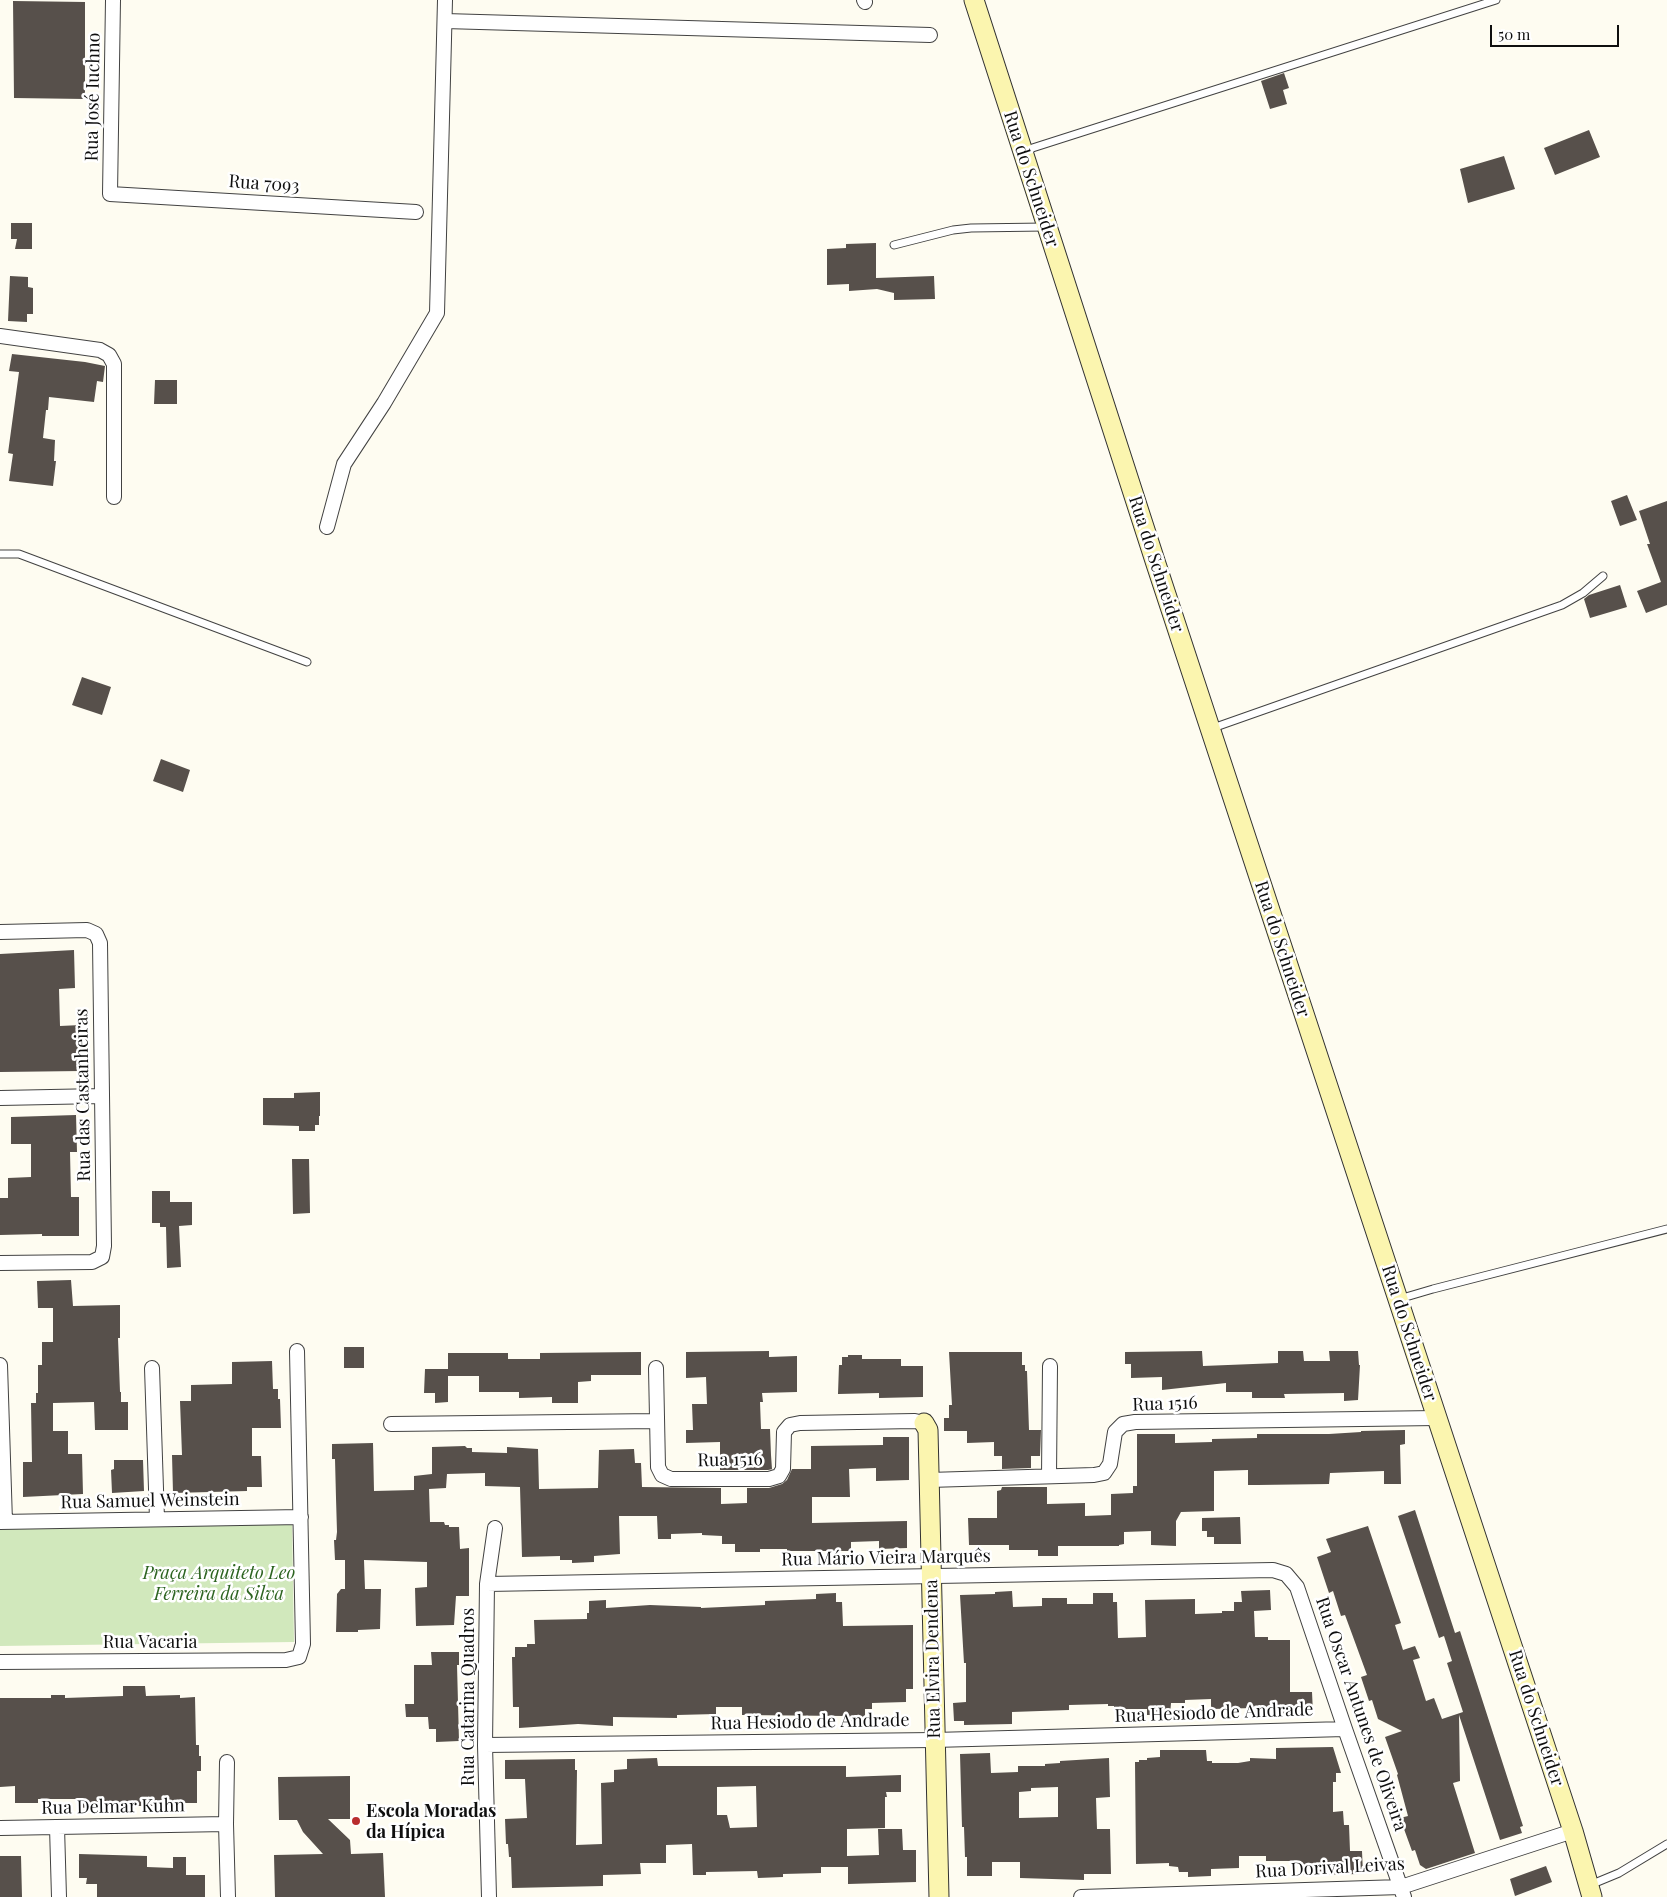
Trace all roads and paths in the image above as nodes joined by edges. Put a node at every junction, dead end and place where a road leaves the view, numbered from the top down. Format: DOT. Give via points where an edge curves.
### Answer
graph roads {
  1 [pos="113,0"];
  2 [pos="445,0"];
  3 [pos="974,0"];
  4 [pos="1496,0"];
  5 [pos="444,21"];
  6 [pos="930,35"];
  7 [pos="1022,151"];
  8 [pos="110,194"];
  9 [pos="416,212"];
  10 [pos="1047,226"];
  11 [pos="894,245"];
  12 [pos="0,336"];
  13 [pos="114,498"];
  14 [pos="327,526"];
  15 [pos="0,554"];
  16 [pos="1603,576"];
  17 [pos="307,662"];
  18 [pos="1210,729"];
  19 [pos="0,932"];
  20 [pos="101,1096"];
  21 [pos="0,1098"];
  22 [pos="1667,1229"];
  23 [pos="0,1263"];
  24 [pos="1398,1300"];
  25 [pos="297,1351"];
  26 [pos="0,1365"];
  27 [pos="1050,1366"];
  28 [pos="152,1368"];
  29 [pos="656,1368"];
  30 [pos="1437,1418"];
  31 [pos="657,1421"];
  32 [pos="924,1422"];
  33 [pos="391,1424"];
  34 [pos="1049,1476"];
  35 [pos="929,1480"];
  36 [pos="301,1517"];
  37 [pos="157,1519"];
  38 [pos="2,1522"];
  39 [pos="495,1528"];
  40 [pos="1286,1574"];
  41 [pos="932,1576"];
  42 [pos="487,1584"];
  43 [pos="0,1662"];
  44 [pos="1345,1729"];
  45 [pos="934,1740"];
  46 [pos="485,1745"];
  47 [pos="227,1762"];
  48 [pos="226,1824"];
  49 [pos="57,1827"];
  50 [pos="0,1828"];
  51 [pos="1573,1831"];
  52 [pos="1667,1844"];
  53 [pos="1590,1891"];
  54 [pos="1403,1892"];
  55 [pos="59,1897"];
  56 [pos="228,1897"];
  57 [pos="489,1897"];
  58 [pos="939,1897"];
  59 [pos="1081,1897"];
  1 -- 8 [label="street, Rua José Iuchno"];
  2 -- 5 [label="street"];
  3 -- 7 [label="street, Rua do Schneider"];
  4 -- 7 [label="lane"];
  5 -- 6 [label="street"];
  5 -- 14 [label="street" via="437,313 344,464"];
  7 -- 10 [label="street, Rua do Schneider"];
  8 -- 9 [label="street, Rua 7093"];
  10 -- 11 [label="lane" via="953,230"];
  10 -- 18 [label="street, Rua do Schneider"];
  12 -- 13 [label="street" via="109,354 114,364"];
  15 -- 17 [label="lane" via="19,554"];
  16 -- 18 [label="lane" via="1562,605"];
  18 -- 24 [label="street, Rua do Schneider"];
  19 -- 20 [label="street, Rua das Castanheiras" via="87,930 96,934 100,943"];
  20 -- 21 [label="street"];
  20 -- 23 [label="street, Rua das Castanheiras" via="102,1257 92,1262"];
  22 -- 24 [label="lane"];
  24 -- 30 [label="street, Rua do Schneider"];
  25 -- 36 [label="street"];
  26 -- 38 [label="street"];
  27 -- 34 [label="street"];
  28 -- 37 [label="street"];
  29 -- 31 [label="street, Rua 1516"];
  30 -- 34 [label="street, Rua 1516" via="1135,1422 1123,1424 1115,1432 1110,1464 1104,1473"];
  30 -- 51 [label="street, Rua do Schneider"];
  31 -- 32 [label="street, Rua 1516" via="658,1467 662,1475 671,1479 769,1479 779,1476 783,1469 784,1432 790,1425"];
  31 -- 33 [label="street"];
  32 -- 35 [label="street, Rua Elvira Dendena" via="928,1430"];
  34 -- 35 [label="street, Rua 1516"];
  35 -- 41 [label="street, Rua Elvira Dendena"];
  36 -- 37 [label="street, Rua Samuel Weinstein"];
  36 -- 43 [label="street, Rua Vacaria" via="304,1644 299,1657 286,1660"];
  37 -- 38 [label="street, Rua Samuel Weinstein"];
  39 -- 42 [label="street, Rua Catarina Quadros"];
  40 -- 41 [label="street, Rua Mário Vieira Marquês" via="1273,1570"];
  40 -- 44 [label="street, Rua Oscar Antunes de Oliveira" via="1297,1587"];
  41 -- 42 [label="street, Rua Mário Vieira Marquês"];
  41 -- 45 [label="street, Rua Elvira Dendena"];
  42 -- 46 [label="street, Rua Catarina Quadros"];
  44 -- 45 [label="street, Rua Hesiodo de Andrade"];
  44 -- 54 [label="street, Rua Oscar Antunes de Oliveira"];
  45 -- 46 [label="street, Rua Hesiodo de Andrade"];
  45 -- 58 [label="street, Rua Elvira Dendena"];
  46 -- 57 [label="street, Rua Catarina Quadros"];
  47 -- 48 [label="street"];
  48 -- 49 [label="street, Rua Delmar Kuhn"];
  48 -- 56 [label="street"];
  49 -- 50 [label="street, Rua Delmar Kuhn"];
  49 -- 55 [label="street"];
  51 -- 53 [label="street, Rua do Schneider"];
  51 -- 54 [label="street, Rua Dorival Leivas"];
  52 -- 53 [label="lane"];
  54 -- 59 [label="street, Rua Dorival Leivas"];
}
